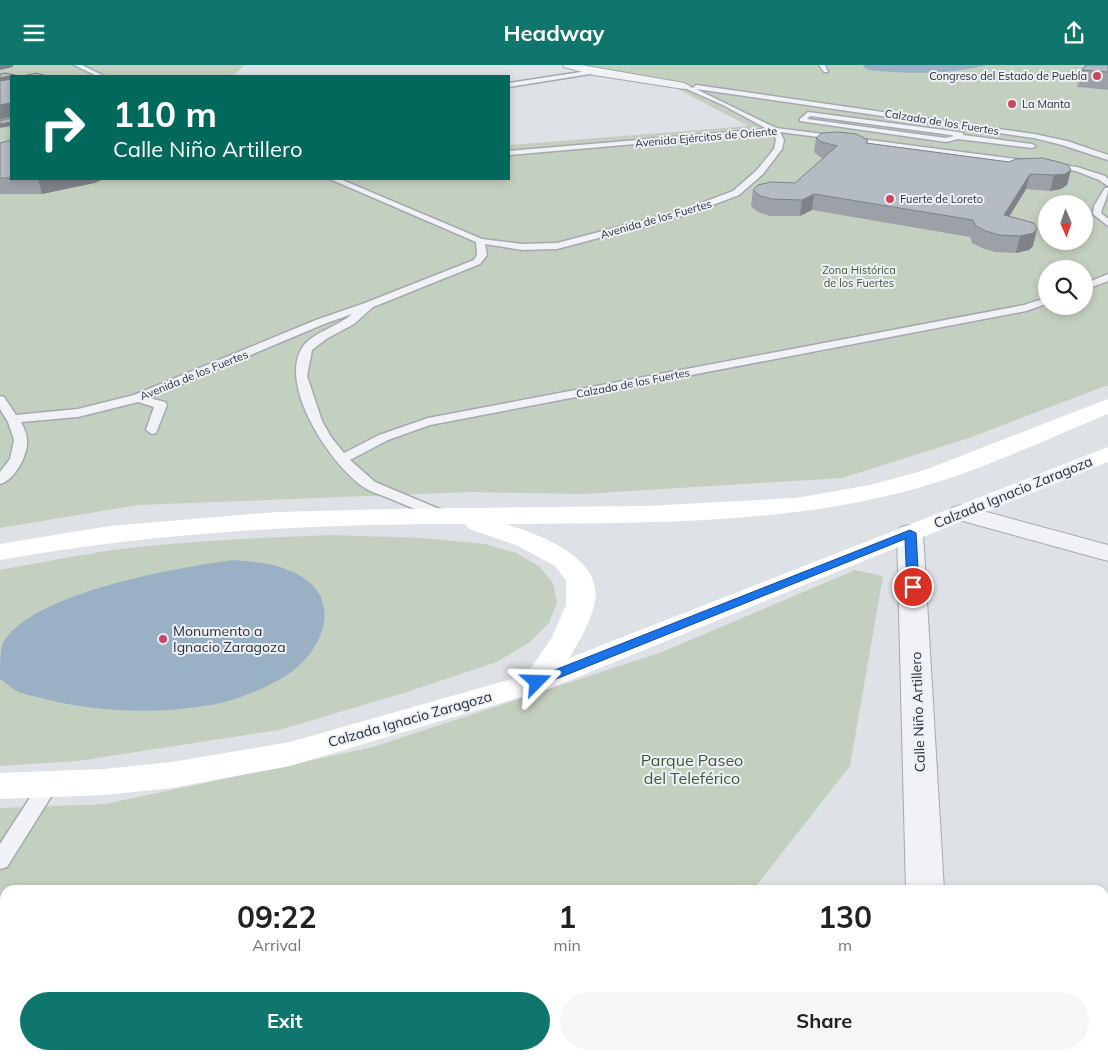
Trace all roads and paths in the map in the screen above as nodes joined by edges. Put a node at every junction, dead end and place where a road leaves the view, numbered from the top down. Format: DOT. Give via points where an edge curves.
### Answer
graph roads {
  1 [pos="77,65"];
  2 [pos="568,65"];
  3 [pos="594,72"];
  4 [pos="99,75"];
  5 [pos="510,85"];
  6 [pos="684,86"];
  7 [pos="753,95"];
  8 [pos="793,101"];
  9 [pos="725,104"];
  10 [pos="813,114"];
  11 [pos="775,130"];
  12 [pos="958,137"];
  13 [pos="1039,147"];
  14 [pos="1049,148"];
  15 [pos="510,153"];
  16 [pos="954,153"];
  17 [pos="1098,154"];
  18 [pos="1108,158"];
  19 [pos="947,159"];
  20 [pos="340,180"];
  21 [pos="1108,184"];
  22 [pos="1108,190"];
  23 [pos="1108,223"];
  24 [pos="480,241"];
  25 [pos="1108,277"];
  26 [pos="1093,283"];
  27 [pos="1038,304"];
  28 [pos="369,305"];
  29 [pos="138,399"];
  30 [pos="0,400"];
  31 [pos="1108,406"];
  32 [pos="14,419"];
  33 [pos="152,430"];
  34 [pos="1108,454"];
  35 [pos="342,460"];
  36 [pos="0,480"];
  37 [pos="961,513"];
  38 [pos="444,516"];
  39 [pos="910,533"];
  40 [pos="0,552"];
  41 [pos="1108,553"];
  42 [pos="537,682"];
  43 [pos="49,784"];
  44 [pos="0,786"];
  45 [pos="0,861"];
  46 [pos="925,885"];
  1 -- 4 [label="lane"];
  2 -- 3 [label="street, Calzada de los Fuertes"];
  3 -- 5 [label="lane"];
  3 -- 6 [label="street, Calzada de los Fuertes"];
  6 -- 7 [label="lane, Calzada de los Fuertes"];
  6 -- 9 [label="lane, Calzada de los Fuertes"];
  7 -- 8 [label="lane, Calzada de los Fuertes"];
  7 -- 9 [label="lane" via="732,97 726,99"];
  8 -- 10 [label="lane"];
  8 -- 17 [label="lane, Calzada de los Fuertes" via="1034,136"];
  9 -- 11 [label="lane"];
  10 -- 12 [label="lane" via="951,133 960,135"];
  10 -- 12 [label="lane" via="802,120 946,140"];
  11 -- 15 [label="lane, Avenida Ejércitos de Oriente"];
  11 -- 16 [label="lane, Avenida Ejércitos de Oriente"];
  11 -- 24 [label="lane, Avenida de los Fuertes" via="780,140 778,149 760,172 736,193 686,212 557,246 522,247"];
  12 -- 13 [label="lane"];
  14 -- 17 [label="lane"];
  16 -- 19 [label="lane"];
  16 -- 21 [label="lane, Avenida Ejércitos de Oriente" via="1077,169 1102,178"];
  17 -- 18 [label="lane, Calzada de los Fuertes"];
  20 -- 24 [label="lane"];
  22 -- 23 [label="lane" via="1097,214"];
  24 -- 28 [label="lane, Avenida de los Fuertes" via="482,255 477,262"];
  25 -- 26 [label="lane"];
  27 -- 35 [label="lane, Calzada de los Fuertes" via="428,422 394,431"];
  28 -- 29 [label="lane, Avenida de los Fuertes" via="320,322"];
  28 -- 35 [label="lane, Avenida de los Fuertes" via="350,322 313,342 302,359 301,376 316,421"];
  29 -- 32 [label="lane, Avenida de los Fuertes" via="78,413"];
  29 -- 33 [label="lane" via="161,405"];
  30 -- 32 [label="lane"];
  31 -- 38 [label="main road" via="945,472 821,502 672,513"];
  32 -- 36 [label="lane" via="22,436 18,458"];
  34 -- 37 [label="main road, Calzada Ignacio Zaragoza"];
  35 -- 38 [label="lane" via="370,485"];
  37 -- 39 [label="main road, Calzada Ignacio Zaragoza"];
  37 -- 41 [label="street"];
  38 -- 40 [label="main road" via="329,518 177,527"];
  38 -- 42 [label="main road" via="490,526 525,539 565,560 580,581 580,605 565,640"];
  39 -- 42 [label="main road, Calzada Ignacio Zaragoza"];
  39 -- 46 [label="street, Calle Niño Artillero"];
  42 -- 43 [label="main road, Calzada Ignacio Zaragoza" via="290,754 172,775"];
  43 -- 44 [label="main road, Calzada Ignacio Zaragoza"];
  43 -- 45 [label="lane"];
}
